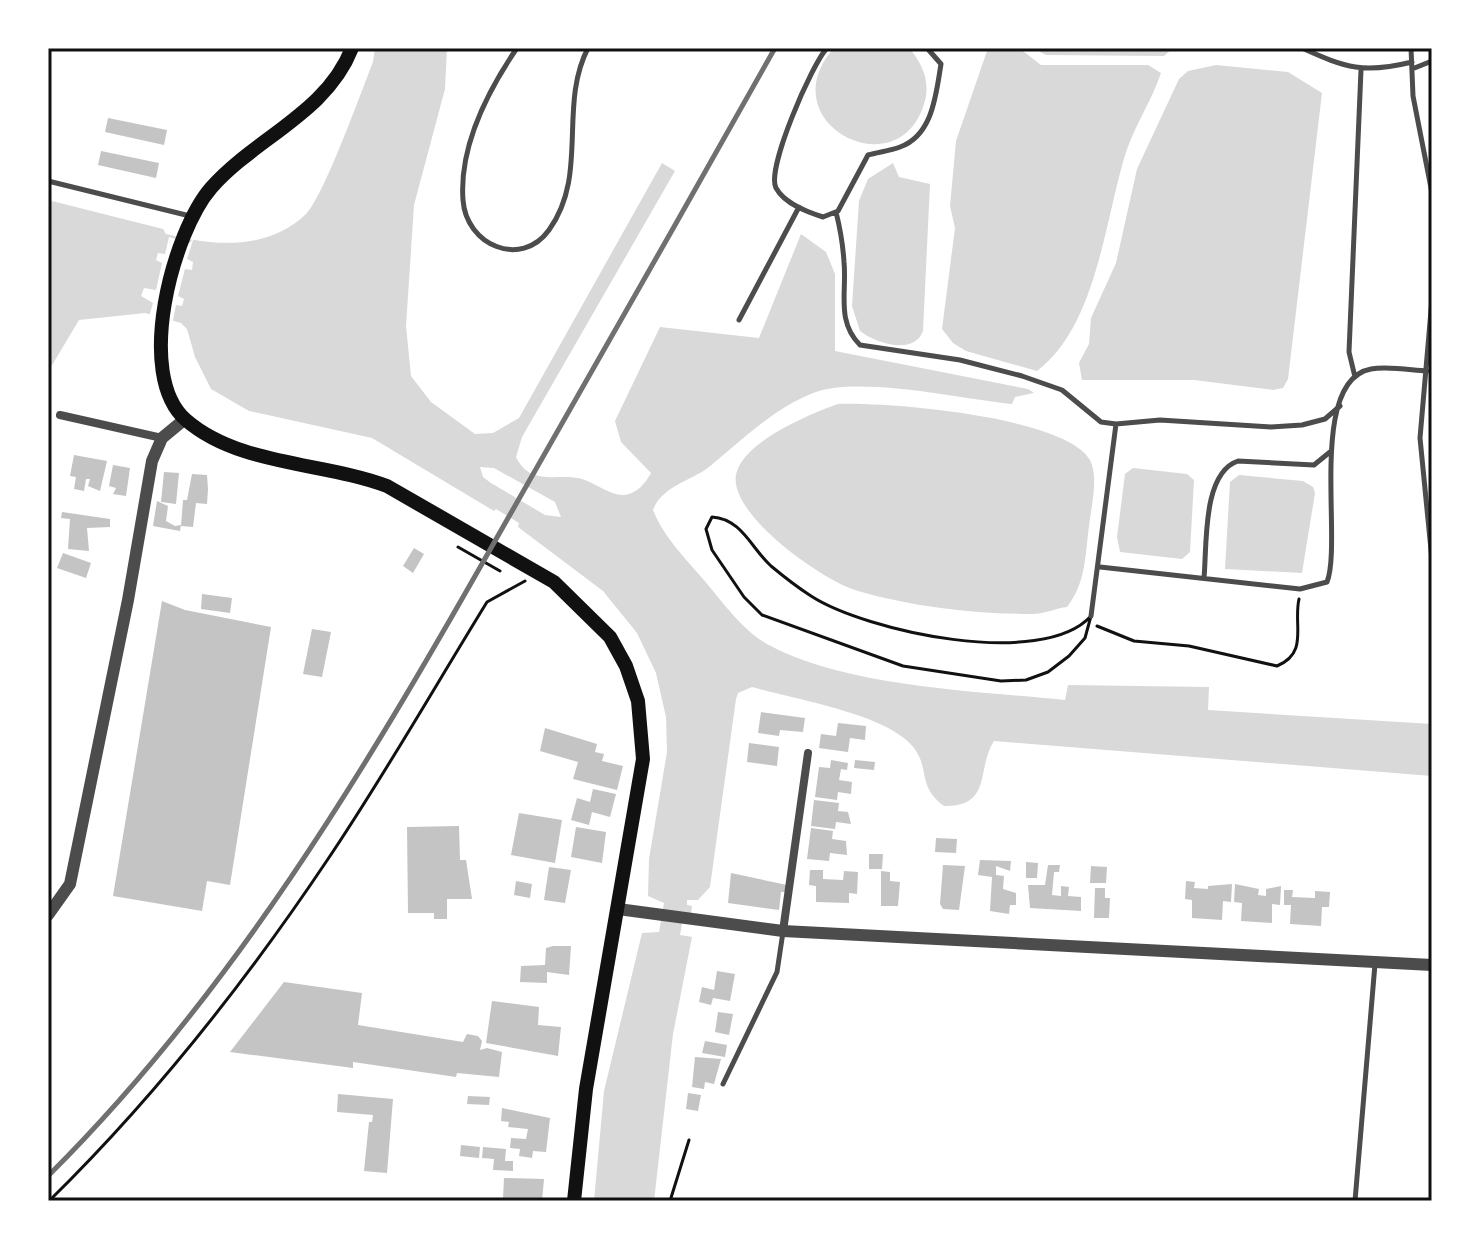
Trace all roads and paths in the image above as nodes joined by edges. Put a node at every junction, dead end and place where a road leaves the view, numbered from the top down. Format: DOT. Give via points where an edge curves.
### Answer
graph roads {
  1 [pos="352,48"];
  2 [pos="517,48"];
  3 [pos="588,48"];
  4 [pos="827,48"];
  5 [pos="927,48"];
  6 [pos="942,48"];
  7 [pos="1302,48"];
  8 [pos="1411,48"];
  9 [pos="935,53"];
  10 [pos="1432,61"];
  11 [pos="1412,65"];
  12 [pos="1361,70"];
  13 [pos="48,181"];
  14 [pos="1432,193"];
  15 [pos="799,207"];
  16 [pos="836,212"];
  17 [pos="191,216"];
  18 [pos="1432,299"];
  19 [pos="739,320"];
  20 [pos="1431,332"];
  21 [pos="1428,373"];
  22 [pos="1355,377"];
  23 [pos="1340,406"];
  24 [pos="60,415"];
  25 [pos="185,419"];
  26 [pos="1116,424"];
  27 [pos="162,438"];
  28 [pos="1331,452"];
  29 [pos="448,540"];
  30 [pos="1432,560"];
  31 [pos="1100,567"];
  32 [pos="528,577"];
  33 [pos="1204,578"];
  34 [pos="554,582"];
  35 [pos="1305,588"];
  36 [pos="1091,616"];
  37 [pos="808,753"];
  38 [pos="618,909"];
  39 [pos="48,915"];
  40 [pos="783,931"];
  41 [pos="1375,963"];
  42 [pos="1432,965"];
  43 [pos="723,1084"];
  44 [pos="689,1140"];
  45 [pos="49,1201"];
  46 [pos="574,1201"];
  47 [pos="670,1201"];
  48 [pos="1355,1201"];
  1 -- 17 [label="main road" via="318,100 219,179"];
  2 -- 3 [label="lane" via="480,113 465,158 463,199 466,220 479,237 512,251 532,247 549,230 567,193 572,98"];
  4 -- 15 [label="lane" via="776,161 776,188"];
  5 -- 9 [label="lane"];
  6 -- 9 [label="lane"];
  7 -- 12 [label="lane"];
  8 -- 11 [label="lane"];
  9 -- 16 [label="lane" via="941,64 927,122 900,147 868,155"];
  10 -- 11 [label="lane"];
  11 -- 12 [label="lane"];
  11 -- 14 [label="lane"];
  12 -- 22 [label="lane" via="1349,352"];
  13 -- 17 [label="lane"];
  15 -- 16 [label="lane" via="823,217"];
  15 -- 19 [label="lane"];
  16 -- 26 [label="lane" via="845,264 844,320 860,345 960,360 1022,376 1062,390 1101,422"];
  17 -- 25 [label="main road" via="162,320 160,347 164,380"];
  18 -- 20 [label="lane"];
  20 -- 21 [label="lane"];
  21 -- 22 [label="lane" via="1371,369"];
  21 -- 30 [label="lane" via="1420,438"];
  22 -- 23 [label="lane"];
  23 -- 26 [label="lane" via="1325,419 1302,425 1160,420"];
  23 -- 28 [label="lane"];
  24 -- 27 [label="street"];
  25 -- 27 [label="street"];
  25 -- 32 [label="main road" via="250,452 387,486"];
  26 -- 31 [label="lane"];
  27 -- 39 [label="street" via="152,461 70,884"];
  28 -- 33 [label="lane" via="1314,465 1229,464 1217,476 1211,500"];
  28 -- 35 [label="lane" via="1331,572 1327,582"];
  29 -- 32 [label="path" via="483,563"];
  31 -- 33 [label="lane"];
  31 -- 36 [label="lane"];
  32 -- 34 [label="main road"];
  32 -- 34 [label="path"];
  32 -- 45 [label="path" via="487,602 319,873 211,1019 90,1161"];
  33 -- 35 [label="lane"];
  34 -- 38 [label="main road" via="610,637 638,701 643,759"];
  35 -- 36 [label="path" via="1296,612 1298,649 1290,661 1277,666 1189,646 1134,641 1108,633"];
  36 -- 36 [label="path" via="1082,626 1053,638 1013,643 902,629 843,614 810,595 769,564 724,518 712,517 706,529 712,550 762,615 903,666 1026,680 1069,656 1085,638"];
  37 -- 40 [label="street"];
  38 -- 40 [label="street"];
  38 -- 46 [label="main road" via="586,1089"];
  40 -- 41 [label="street"];
  40 -- 43 [label="lane" via="777,972"];
  41 -- 42 [label="street"];
  41 -- 48 [label="lane"];
  44 -- 47 [label="path"];
}
